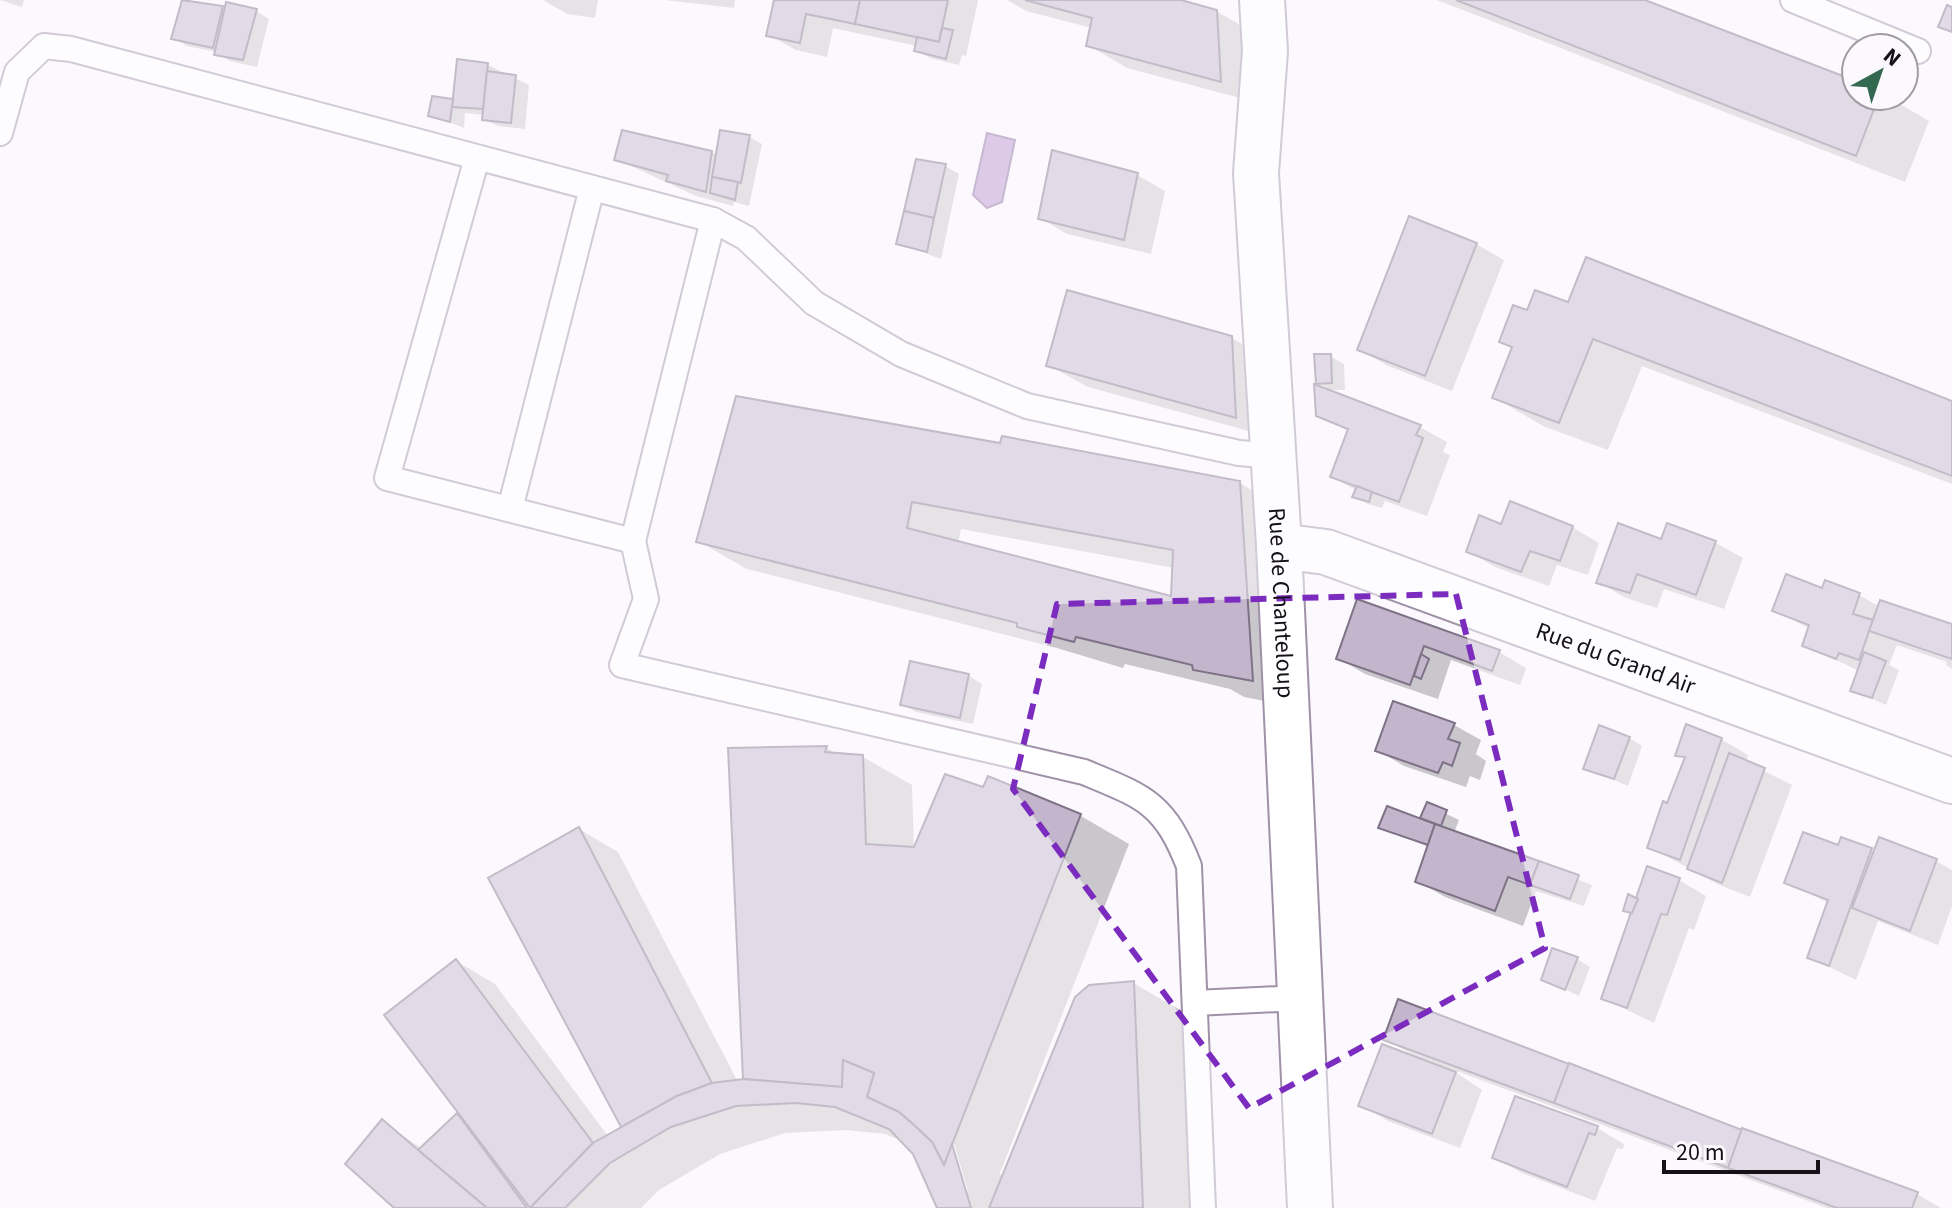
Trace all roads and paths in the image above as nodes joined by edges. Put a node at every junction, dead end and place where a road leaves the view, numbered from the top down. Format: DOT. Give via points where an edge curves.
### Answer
graph roads {
  1 [pos="1262,0"];
  2 [pos="1793,0"];
  3 [pos="1871,32"];
  4 [pos="0,133"];
  5 [pos="477,158"];
  6 [pos="592,188"];
  7 [pos="713,220"];
  8 [pos="1273,456"];
  9 [pos="510,509"];
  10 [pos="633,541"];
  11 [pos="1279,546"];
  12 [pos="1952,781"];
  13 [pos="1299,998"];
  14 [pos="1195,1003"];
  15 [pos="1203,1208"];
  16 [pos="1310,1208"];
  1 -- 8 [label="street, Rue de Chanteloup" via="1265,51 1256,173"];
  2 -- 3 [label="lane"];
  4 -- 5 [label="lane" via="17,72 44,46"];
  5 -- 6 [label="lane"];
  5 -- 9 [label="lane" via="387,478"];
  6 -- 7 [label="lane"];
  6 -- 9 [label="lane"];
  7 -- 8 [label="lane" via="746,238 814,303 901,354 1027,406"];
  7 -- 10 [label="lane"];
  8 -- 11 [label="street, Rue de Chanteloup"];
  9 -- 10 [label="lane"];
  10 -- 14 [label="lane" via="646,599 622,665 1084,772 1147,799 1176,833 1189,866"];
  11 -- 12 [label="street, Rue du Grand Air" via="1326,552"];
  11 -- 13 [label="street, Rue de Chanteloup"];
  13 -- 14 [label="lane"];
  13 -- 16 [label="street, Rue de Chanteloup"];
  14 -- 15 [label="lane"];
}
